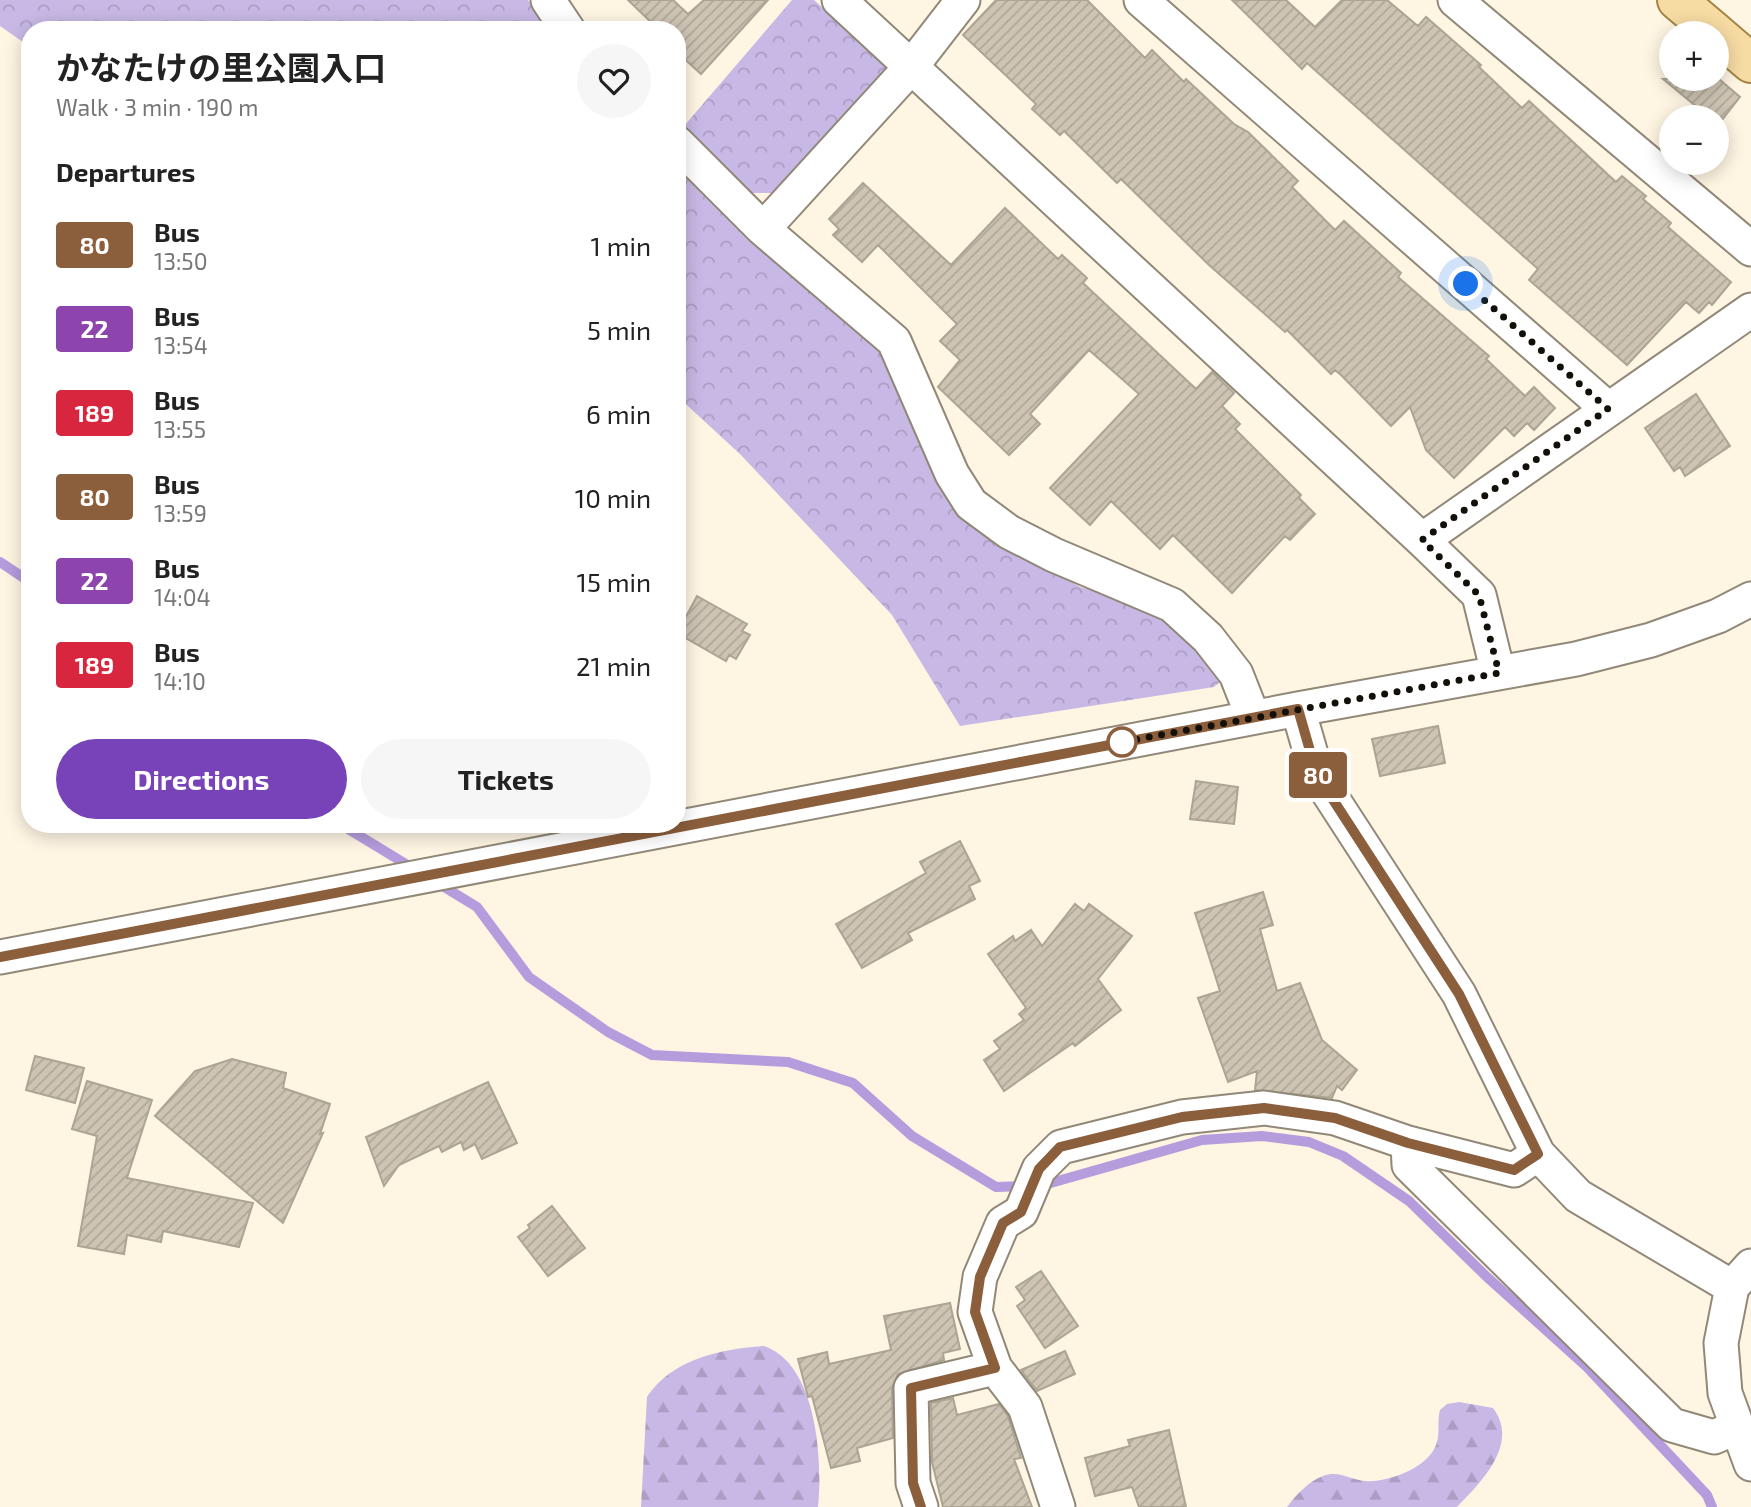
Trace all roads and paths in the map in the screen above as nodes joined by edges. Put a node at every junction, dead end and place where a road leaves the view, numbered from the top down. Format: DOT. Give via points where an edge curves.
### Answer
graph roads {
  1 [pos="548,0"];
  2 [pos="839,0"];
  3 [pos="964,0"];
  4 [pos="1140,0"];
  5 [pos="1455,0"];
  6 [pos="1677,0"];
  7 [pos="562,21"];
  8 [pos="1701,21"];
  9 [pos="1729,45"];
  10 [pos="1751,63"];
  11 [pos="911,67"];
  12 [pos="686,152"];
  13 [pos="763,229"];
  14 [pos="1751,249"];
  15 [pos="1751,310"];
  16 [pos="1608,409"];
  17 [pos="1422,540"];
  18 [pos="1751,599"];
  19 [pos="1499,673"];
  20 [pos="1298,709"];
  21 [pos="1253,717"];
  22 [pos="686,826"];
  23 [pos="649,833"];
  24 [pos="0,957"];
  25 [pos="1408,1143"];
  26 [pos="1538,1154"];
  27 [pos="1742,1277"];
  28 [pos="995,1368"];
  29 [pos="1737,1427"];
  30 [pos="1751,1464"];
  31 [pos="921,1507"];
  32 [pos="1058,1507"];
  1 -- 7 [label="street"];
  2 -- 11 [label="street"];
  3 -- 11 [label="street"];
  4 -- 16 [label="street"];
  5 -- 14 [label="street"];
  6 -- 8 [label="main road"];
  9 -- 10 [label="main road"];
  11 -- 13 [label="street"];
  11 -- 17 [label="street"];
  12 -- 13 [label="street"];
  13 -- 21 [label="street" via="894,341 952,474 971,504 1009,532 1172,605 1208,638 1236,674"];
  15 -- 16 [label="street"];
  16 -- 17 [label="street"];
  17 -- 19 [label="street" via="1479,595"];
  18 -- 19 [label="street" via="1651,640"];
  19 -- 20 [label="street"];
  20 -- 21 [label="street"];
  20 -- 26 [label="street" via="1317,775 1459,994"];
  21 -- 22 [label="street"];
  23 -- 24 [label="street"];
  25 -- 26 [label="street" via="1514,1170"];
  25 -- 28 [label="street" via="1335,1118 1264,1108 1182,1117 1060,1147 1039,1169 1021,1212 1003,1223 978,1289 975,1312"];
  25 -- 29 [label="street" via="1409,1165 1672,1425 1714,1437"];
  26 -- 27 [label="street" via="1578,1196"];
  27 -- 29 [label="street" via="1721,1343 1725,1393"];
  28 -- 31 [label="street" via="911,1388 913,1483"];
  28 -- 32 [label="street" via="1025,1407"];
  29 -- 30 [label="street"];
}
